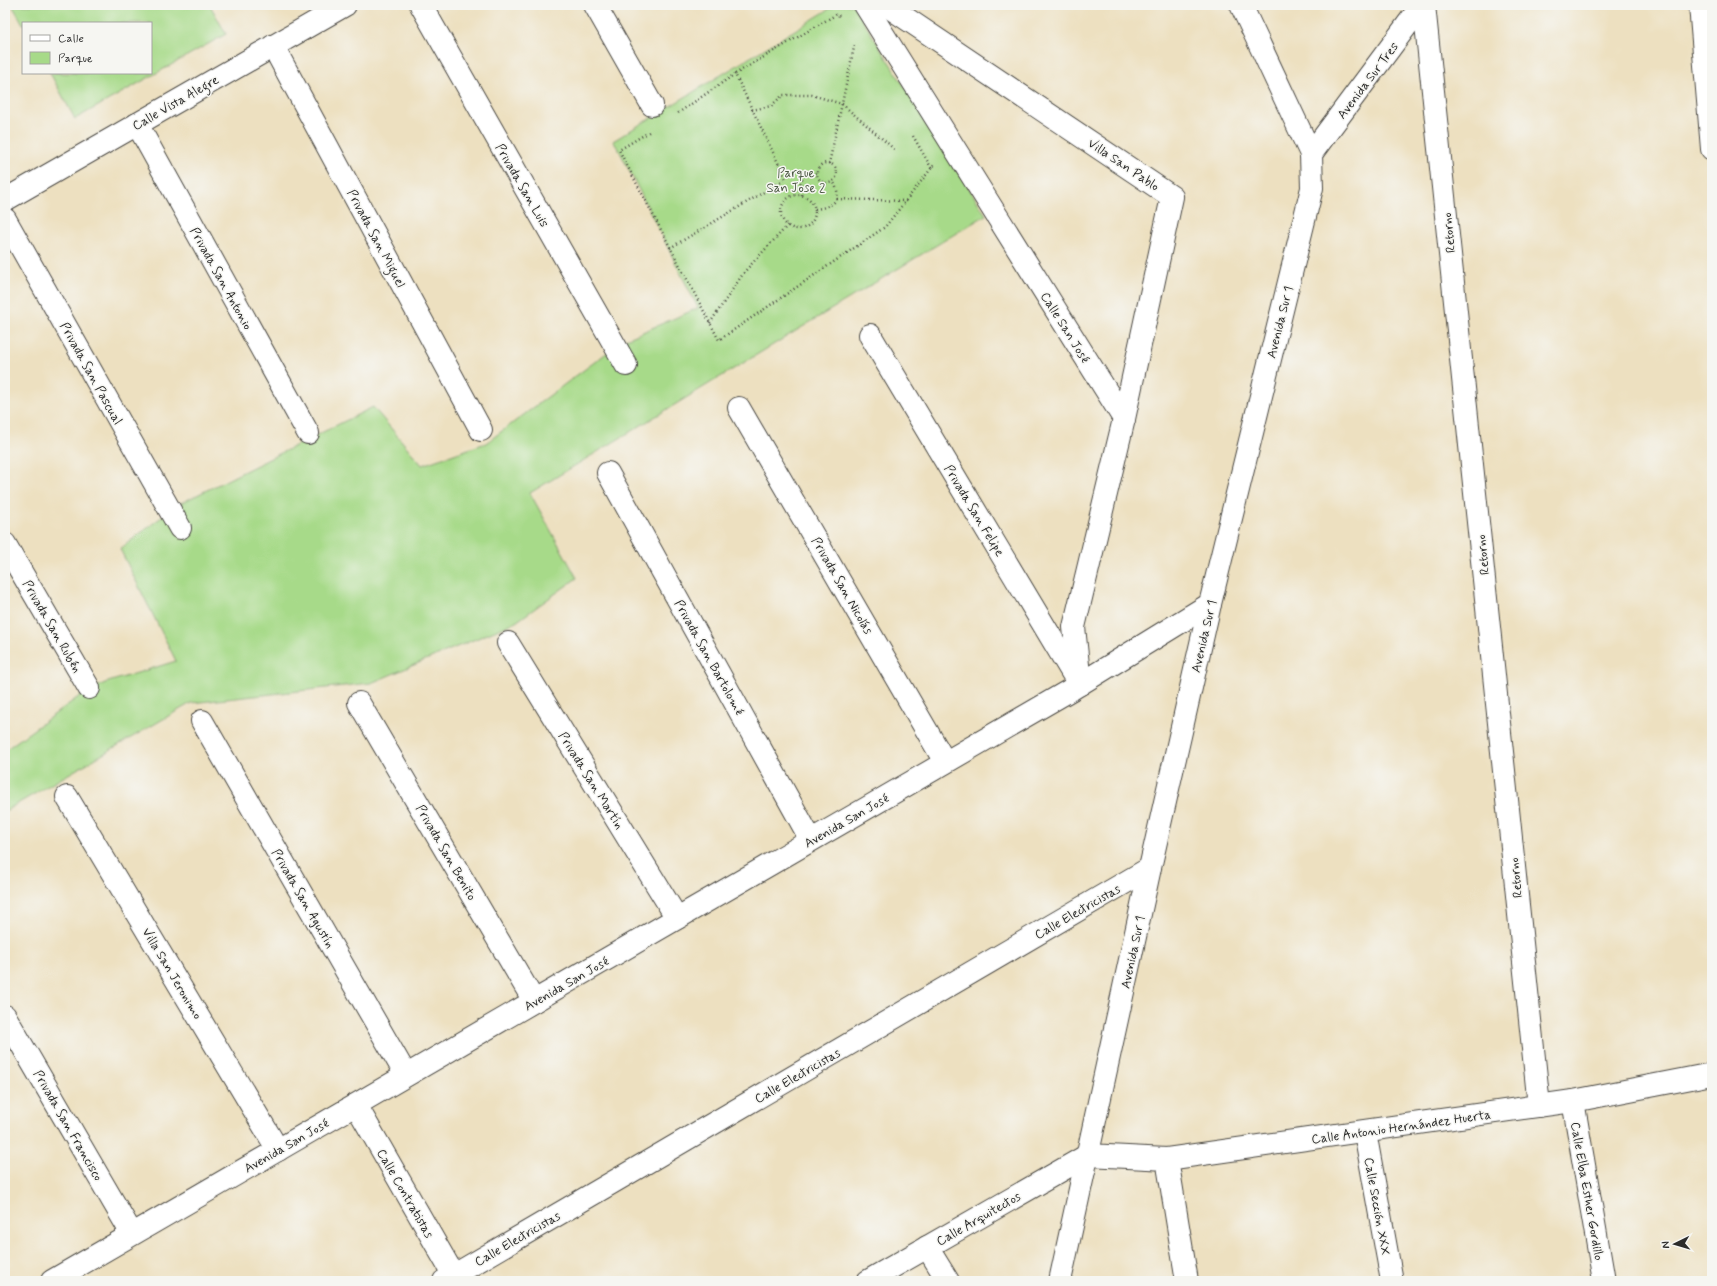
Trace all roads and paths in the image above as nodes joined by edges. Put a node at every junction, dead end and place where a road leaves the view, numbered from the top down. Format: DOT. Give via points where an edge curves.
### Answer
graph roads {
  1 [pos="345,5"];
  2 [pos="421,5"];
  3 [pos="595,5"];
  4 [pos="865,5"];
  5 [pos="886,5"];
  6 [pos="1241,5"];
  7 [pos="1423,5"];
  8 [pos="1700,5"];
  9 [pos="837,14"];
  10 [pos="855,43"];
  11 [pos="273,46"];
  12 [pos="735,74"];
  13 [pos="842,104"];
  14 [pos="652,105"];
  15 [pos="752,110"];
  16 [pos="672,117"];
  17 [pos="137,124"];
  18 [pos="653,130"];
  19 [pos="950,142"];
  20 [pos="894,149"];
  21 [pos="1712,149"];
  22 [pos="1311,154"];
  23 [pos="829,164"];
  24 [pos="818,173"];
  25 [pos="833,181"];
  26 [pos="802,195"];
  27 [pos="837,199"];
  28 [pos="5,200"];
  29 [pos="906,201"];
  30 [pos="815,209"];
  31 [pos="5,219"];
  32 [pos="788,225"];
  33 [pos="670,248"];
  34 [pos="710,323"];
  35 [pos="870,335"];
  36 [pos="626,365"];
  37 [pos="740,408"];
  38 [pos="1124,419"];
  39 [pos="481,430"];
  40 [pos="308,433"];
  41 [pos="608,473"];
  42 [pos="180,528"];
  43 [pos="5,544"];
  44 [pos="1210,604"];
  45 [pos="508,643"];
  46 [pos="1080,684"];
  47 [pos="89,688"];
  48 [pos="360,703"];
  49 [pos="202,721"];
  50 [pos="945,762"];
  51 [pos="67,797"];
  52 [pos="811,840"];
  53 [pos="1150,868"];
  54 [pos="677,918"];
  55 [pos="534,1001"];
  56 [pos="5,1016"];
  57 [pos="1712,1074"];
  58 [pos="406,1075"];
  59 [pos="1573,1101"];
  60 [pos="356,1105"];
  61 [pos="1539,1106"];
  62 [pos="1366,1132"];
  63 [pos="278,1150"];
  64 [pos="1088,1155"];
  65 [pos="1167,1160"];
  66 [pos="132,1234"];
  67 [pos="927,1247"];
  68 [pos="452,1279"];
  69 [pos="52,1281"];
  70 [pos="868,1281"];
  71 [pos="948,1281"];
  72 [pos="1060,1281"];
  73 [pos="1187,1281"];
  74 [pos="1392,1281"];
  75 [pos="1604,1281"];
  1 -- 11 [label="street, Calle Vista Alegre"];
  2 -- 36 [label="street, Privada San Luis"];
  3 -- 14 [label="street"];
  4 -- 19 [label="street, Calle San José"];
  5 -- 38 [label="street, Villa San Pablo" via="1172,197"];
  6 -- 22 [label="street, Avenida Sur 1"];
  7 -- 22 [label="street, Avenida Sur Tres"];
  7 -- 61 [label="street, Retorno"];
  8 -- 21 [label="street"];
  9 -- 12 [label="path"];
  10 -- 13 [label="path"];
  11 -- 17 [label="street, Calle Vista Alegre"];
  11 -- 39 [label="street, Privada San Miguel"];
  12 -- 15 [label="path"];
  12 -- 16 [label="path"];
  13 -- 15 [label="path" via="812,95 783,95 771,106"];
  13 -- 20 [label="path"];
  13 -- 23 [label="path"];
  15 -- 33 [label="path" via="786,179"];
  17 -- 28 [label="street, Calle Vista Alegre"];
  17 -- 40 [label="street, Privada San Antonio"];
  18 -- 33 [label="path" via="619,150"];
  19 -- 29 [label="path"];
  19 -- 38 [label="street, Calle San José"];
  22 -- 44 [label="street, Avenida Sur 1" via="1312,188"];
  23 -- 24 [label="path" via="822,165"];
  23 -- 25 [label="path" via="836,169 837,175"];
  24 -- 25 [label="path" via="819,179 825,183"];
  24 -- 26 [label="path" via="804,175 800,184"];
  25 -- 27 [label="path" via="838,194"];
  26 -- 30 [label="path" via="811,201"];
  26 -- 32 [label="path" via="791,197 783,205 782,216"];
  27 -- 29 [label="path"];
  27 -- 30 [label="path" via="832,204"];
  29 -- 34 [label="path" via="885,227 719,340"];
  30 -- 32 [label="path" via="809,225 798,229"];
  31 -- 42 [label="street, Privada San Pascual"];
  32 -- 34 [label="path" via="745,271"];
  33 -- 34 [label="path"];
  35 -- 46 [label="street, Privada San Felipe"];
  37 -- 50 [label="street, Privada San Nicolás"];
  38 -- 46 [label="street" via="1074,627"];
  41 -- 52 [label="street, Privada San Bartolomé"];
  43 -- 47 [label="street, Privada San Rubén"];
  44 -- 46 [label="street, Avenida San José"];
  44 -- 53 [label="street, Avenida Sur 1"];
  45 -- 54 [label="street, Privada San Martín"];
  46 -- 50 [label="street, Avenida San José"];
  48 -- 55 [label="street, Privada San Benito"];
  49 -- 58 [label="street, Privada San Agustín"];
  50 -- 52 [label="street, Avenida San José"];
  51 -- 63 [label="street, Villa San Jeronimo"];
  52 -- 54 [label="street, Avenida San José"];
  53 -- 64 [label="street, Avenida Sur 1"];
  53 -- 68 [label="street, Calle Electricistas"];
  54 -- 55 [label="street, Avenida San José"];
  55 -- 58 [label="street, Avenida San José"];
  56 -- 66 [label="street, Privada San Francisco"];
  57 -- 59 [label="street, Calle Antonio Hernández Huerta"];
  58 -- 60 [label="street, Avenida San José"];
  59 -- 61 [label="street, Calle Antonio Hernández Huerta"];
  59 -- 75 [label="street, Calle Elba Esther Gordillo"];
  60 -- 63 [label="street, Avenida San José"];
  60 -- 68 [label="street, Calle Contratistas"];
  61 -- 62 [label="street, Calle Antonio Hernández Huerta"];
  62 -- 65 [label="street, Calle Antonio Hernández Huerta"];
  62 -- 74 [label="street, Calle Sección XXX"];
  63 -- 66 [label="street, Avenida San José"];
  64 -- 65 [label="street, Calle Antonio Hernández Huerta"];
  64 -- 67 [label="street, Calle Arquitectos"];
  64 -- 72 [label="street, Avenida Sur 1"];
  65 -- 73 [label="street"];
  66 -- 69 [label="street, Avenida San José"];
  67 -- 70 [label="street, Calle Arquitectos"];
  67 -- 71 [label="street"];
}
